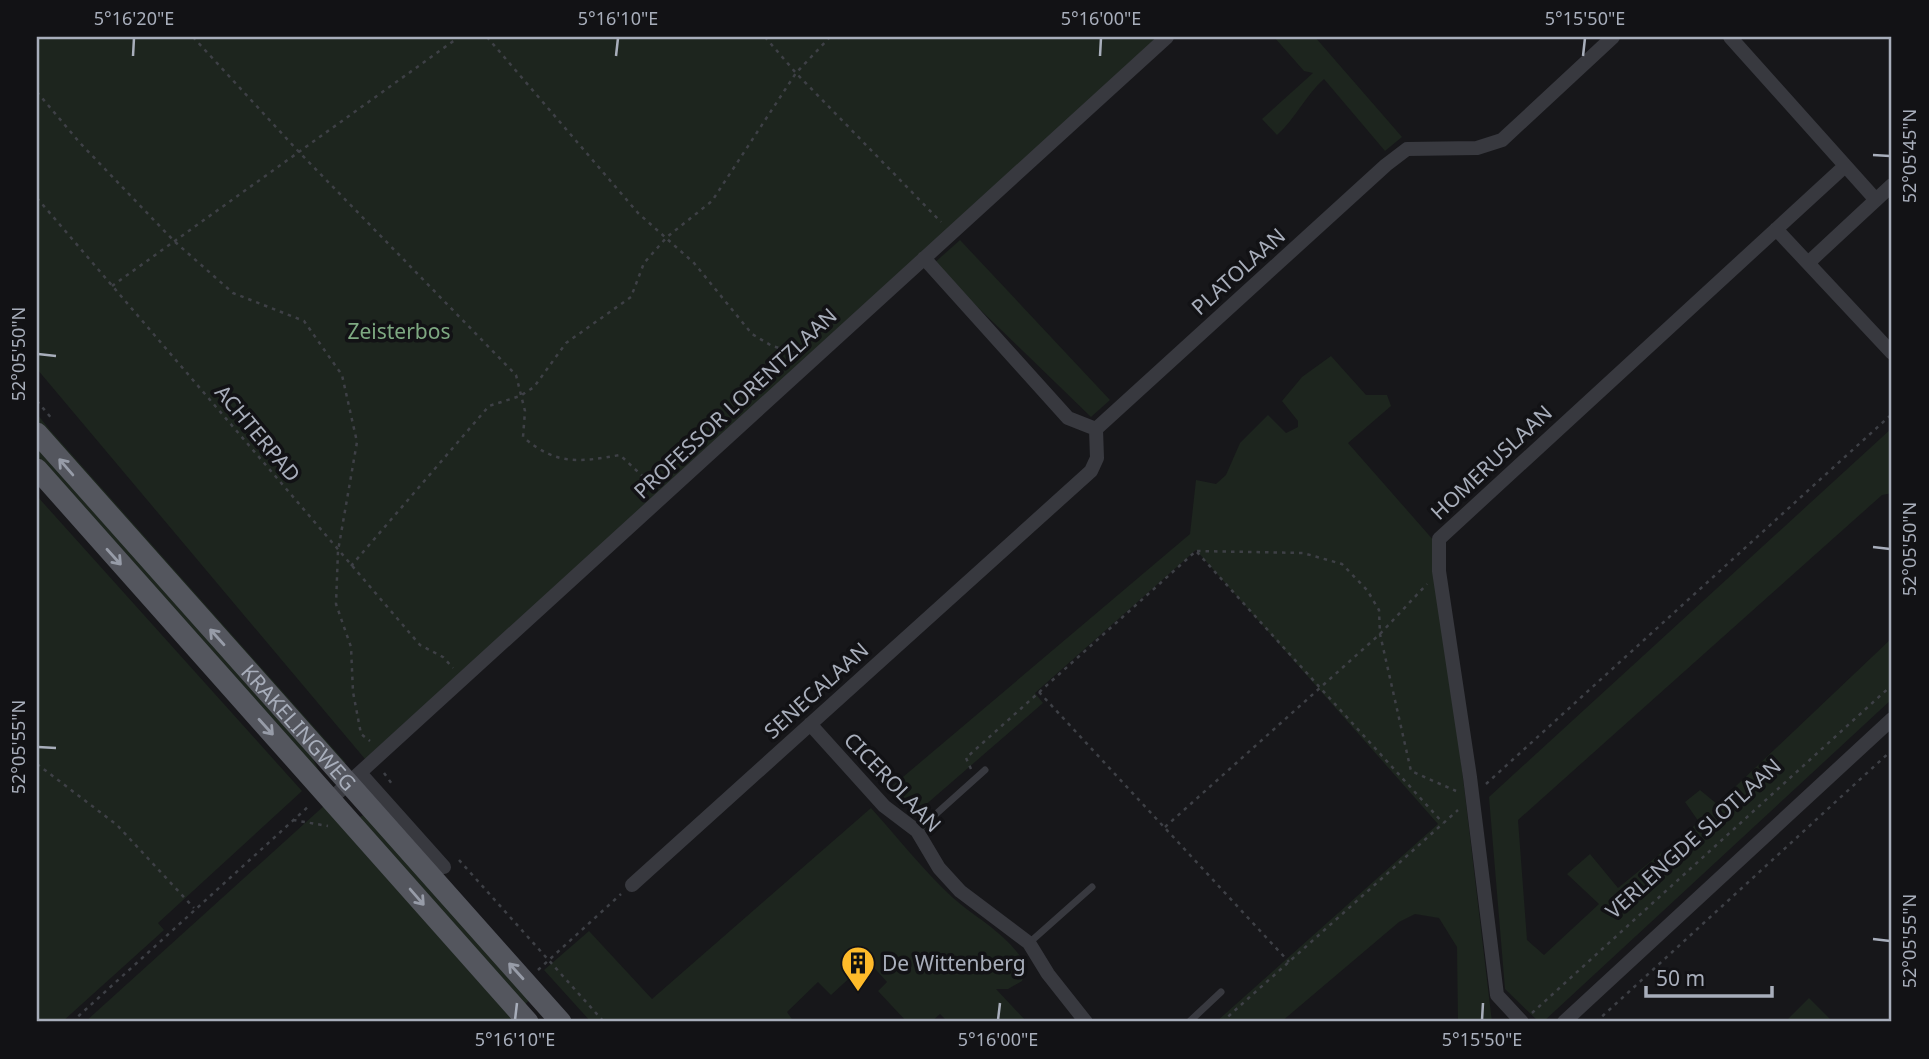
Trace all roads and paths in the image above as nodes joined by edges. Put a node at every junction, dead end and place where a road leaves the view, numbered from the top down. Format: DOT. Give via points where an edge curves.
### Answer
graph roads {
  1 [pos="192,37"];
  2 [pos="459,37"];
  3 [pos="487,37"];
  4 [pos="765,37"];
  5 [pos="830,37"];
  6 [pos="1167,37"];
  7 [pos="1613,37"];
  8 [pos="1730,37"];
  9 [pos="796,74"];
  10 [pos="37,92"];
  11 [pos="299,152"];
  12 [pos="1845,166"];
  13 [pos="1892,185"];
  14 [pos="37,198"];
  15 [pos="1876,200"];
  16 [pos="1776,229"];
  17 [pos="952,233"];
  18 [pos="667,237"];
  19 [pos="174,241"];
  20 [pos="925,258"];
  21 [pos="1808,263"];
  22 [pos="112,286"];
  23 [pos="1892,353"];
  24 [pos="814,358"];
  25 [pos="520,396"];
  26 [pos="1892,414"];
  27 [pos="1096,429"];
  28 [pos="37,433"];
  29 [pos="37,469"];
  30 [pos="664,497"];
  31 [pos="338,551"];
  32 [pos="1196,551"];
  33 [pos="351,566"];
  34 [pos="1439,571"];
  35 [pos="1380,634"];
  36 [pos="463,679"];
  37 [pos="1892,685"];
  38 [pos="1320,688"];
  39 [pos="1040,692"];
  40 [pos="1892,719"];
  41 [pos="810,724"];
  42 [pos="1892,750"];
  43 [pos="383,752"];
  44 [pos="37,764"];
  45 [pos="985,770"];
  46 [pos="354,779"];
  47 [pos="976,779"];
  48 [pos="392,784"];
  49 [pos="380,795"];
  50 [pos="1473,796"];
  51 [pos="331,799"];
  52 [pos="1443,823"];
  53 [pos="1165,827"];
  54 [pos="917,831"];
  55 [pos="459,860"];
  56 [pos="444,867"];
  57 [pos="632,885"];
  58 [pos="1092,887"];
  59 [pos="195,909"];
  60 [pos="1029,943"];
  61 [pos="549,960"];
  62 [pos="1289,962"];
  63 [pos="537,971"];
  64 [pos="1221,992"];
  65 [pos="1527,1018"];
  66 [pos="72,1022"];
  67 [pos="528,1022"];
  68 [pos="562,1022"];
  69 [pos="604,1022"];
  70 [pos="1086,1022"];
  71 [pos="1189,1022"];
  72 [pos="1222,1022"];
  73 [pos="1564,1022"];
  74 [pos="1596,1022"];
  1 -- 11 [label="path"];
  2 -- 11 [label="path"];
  3 -- 18 [label="path" via="638,213"];
  4 -- 9 [label="path"];
  5 -- 9 [label="path"];
  6 -- 17 [label="street, PROFESSOR LORENTZLAAN"];
  7 -- 27 [label="street, PLATOLAAN" via="1502,140 1477,148 1407,149"];
  8 -- 12 [label="street"];
  9 -- 17 [label="path"];
  9 -- 18 [label="path" via="712,201"];
  10 -- 19 [label="path"];
  11 -- 19 [label="path"];
  11 -- 25 [label="path" via="516,375"];
  12 -- 15 [label="street"];
  12 -- 16 [label="street, HOMERUSLAAN"];
  13 -- 15 [label="street"];
  14 -- 22 [label="path, ACHTERPAD"];
  15 -- 21 [label="street"];
  16 -- 21 [label="street"];
  16 -- 34 [label="street, HOMERUSLAAN" via="1438,539"];
  17 -- 20 [label="street, PROFESSOR LORENTZLAAN"];
  18 -- 24 [label="path" via="752,334 772,346"];
  18 -- 25 [label="path" via="644,262 631,297 566,343 534,387"];
  19 -- 22 [label="path"];
  19 -- 31 [label="path" via="233,293 304,321 342,375 357,442"];
  20 -- 24 [label="street, PROFESSOR LORENTZLAAN"];
  20 -- 27 [label="street" via="1068,418"];
  21 -- 23 [label="street"];
  22 -- 31 [label="path, ACHTERPAD"];
  24 -- 30 [label="street, PROFESSOR LORENTZLAAN"];
  25 -- 30 [label="path" via="525,411 523,437 540,452 562,460 620,455"];
  25 -- 33 [label="path" via="489,406"];
  26 -- 50 [label="path"];
  27 -- 41 [label="street, SENECALAAN" via="1097,458 1091,471"];
  46 -- 28 [label="main road, KRAKELINGWEG, one-way"];
  29 -- 51 [label="main road, KRAKELINGWEG, one-way"];
  30 -- 36 [label="street, PROFESSOR LORENTZLAAN"];
  31 -- 33 [label="path, ACHTERPAD"];
  31 -- 43 [label="path" via="336,604 351,647 361,734"];
  32 -- 35 [label="path" via="1303,553 1342,564 1379,610"];
  32 -- 38 [label="path"];
  32 -- 39 [label="path"];
  33 -- 36 [label="path, ACHTERPAD" via="420,645 443,657"];
  34 -- 35 [label="path"];
  34 -- 50 [label="street, HOMERUSLAAN"];
  35 -- 38 [label="path"];
  35 -- 50 [label="path" via="1411,771"];
  36 -- 43 [label="street, PROFESSOR LORENTZLAAN"];
  37 -- 65 [label="path, VERLENGDE SLOTLAAN"];
  38 -- 52 [label="path"];
  38 -- 53 [label="path"];
  39 -- 47 [label="path" via="966,758"];
  39 -- 53 [label="path"];
  40 -- 73 [label="street"];
  41 -- 54 [label="street, CICEROLAAN" via="884,806"];
  41 -- 57 [label="street, SENECALAAN"];
  42 -- 74 [label="path"];
  43 -- 46 [label="street, PROFESSOR LORENTZLAAN"];
  44 -- 59 [label="path" via="117,825"];
  45 -- 47 [label="lane"];
  46 -- 49 [label="street, KRAKELINGWEG"];
  46 -- 51 [label="street, PROFESSOR LORENTZLAAN"];
  68 -- 46 [label="main road, KRAKELINGWEG, one-way"];
  47 -- 54 [label="lane"];
  48 -- 49 [label="path"];
  49 -- 56 [label="street, KRAKELINGWEG"];
  50 -- 52 [label="path"];
  50 -- 65 [label="street, HOMERUSLAAN" via="1497,995"];
  51 -- 59 [label="path" via="318,798"];
  51 -- 67 [label="main road, KRAKELINGWEG, one-way"];
  52 -- 62 [label="path"];
  53 -- 62 [label="path"];
  54 -- 60 [label="street, CICEROLAAN" via="939,868 960,891"];
  55 -- 61 [label="path"];
  57 -- 61 [label="path"];
  58 -- 60 [label="lane"];
  59 -- 66 [label="path"];
  60 -- 70 [label="street, CICEROLAAN"];
  61 -- 63 [label="path"];
  61 -- 69 [label="path"];
  62 -- 72 [label="path"];
  64 -- 71 [label="lane"];
}
